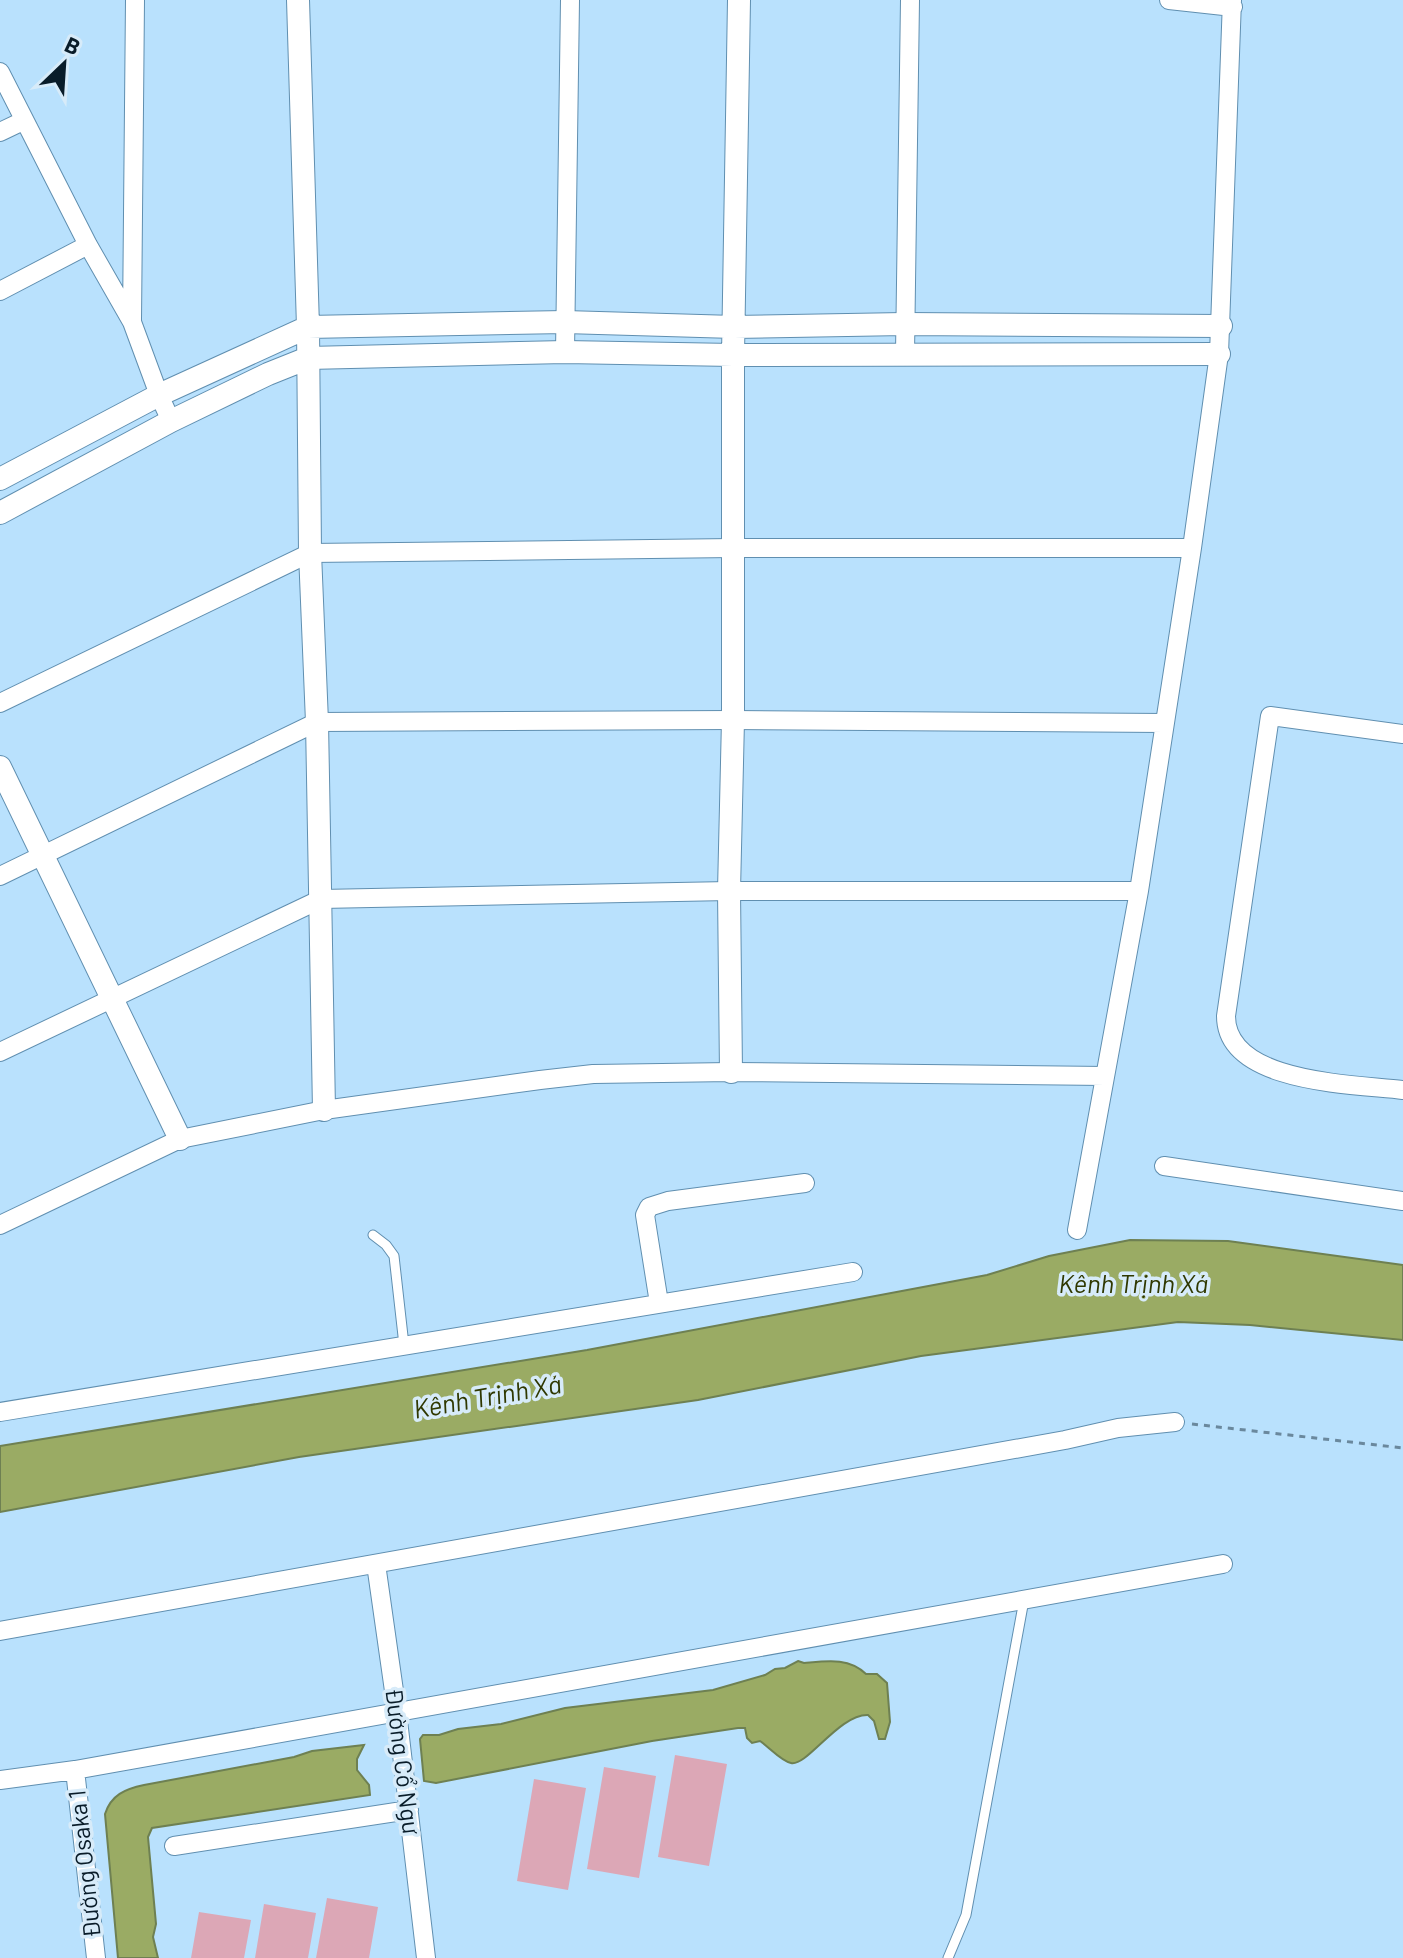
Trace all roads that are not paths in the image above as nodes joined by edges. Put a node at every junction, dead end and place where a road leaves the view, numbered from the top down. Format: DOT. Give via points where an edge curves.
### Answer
graph roads {
  1 [pos="135,0"];
  2 [pos="298,0"];
  3 [pos="570,0"];
  4 [pos="739,0"];
  5 [pos="910,0"];
  6 [pos="1169,0"];
  7 [pos="1233,3"];
  8 [pos="0,72"];
  9 [pos="23,121"];
  10 [pos="0,132"];
  11 [pos="88,245"];
  12 [pos="0,291"];
  13 [pos="132,322"];
  14 [pos="565,322"];
  15 [pos="904,324"];
  16 [pos="1221,326"];
  17 [pos="308,327"];
  18 [pos="734,327"];
  19 [pos="565,352"];
  20 [pos="905,354"];
  21 [pos="1219,354"];
  22 [pos="733,355"];
  23 [pos="308,358"];
  24 [pos="159,395"];
  25 [pos="171,421"];
  26 [pos="0,479"];
  27 [pos="0,513"];
  28 [pos="733,548"];
  29 [pos="1192,548"];
  30 [pos="310,553"];
  31 [pos="0,703"];
  32 [pos="733,720"];
  33 [pos="317,722"];
  34 [pos="1165,723"];
  35 [pos="1403,734"];
  36 [pos="0,767"];
  37 [pos="44,855"];
  38 [pos="0,876"];
  39 [pos="729,891"];
  40 [pos="1139,891"];
  41 [pos="321,899"];
  42 [pos="112,997"];
  43 [pos="0,1052"];
  44 [pos="731,1072"];
  45 [pos="1105,1076"];
  46 [pos="1403,1090"];
  47 [pos="324,1110"];
  48 [pos="180,1139"];
  49 [pos="1164,1166"];
  50 [pos="805,1183"];
  51 [pos="1403,1201"];
  52 [pos="0,1225"];
  53 [pos="1077,1230"];
  54 [pos="373,1235"];
  55 [pos="853,1272"];
  56 [pos="659,1303"];
  57 [pos="404,1345"];
  58 [pos="0,1412"];
  59 [pos="1175,1422"];
  60 [pos="376,1564"];
  61 [pos="1223,1564"];
  62 [pos="1024,1600"];
  63 [pos="0,1631"];
  64 [pos="397,1712"];
  65 [pos="75,1770"];
  66 [pos="0,1780"];
  67 [pos="409,1810"];
  68 [pos="174,1846"];
  69 [pos="96,1958"];
  70 [pos="426,1958"];
  71 [pos="948,1958"];
  1 -- 13 [label="street"];
  2 -- 17 [label="street"];
  3 -- 14 [label="street"];
  4 -- 18 [label="street"];
  5 -- 15 [label="street"];
  6 -- 7 [label="street"];
  7 -- 16 [label="street"];
  8 -- 9 [label="street"];
  9 -- 10 [label="street"];
  9 -- 11 [label="street"];
  11 -- 12 [label="street"];
  11 -- 13 [label="street"];
  13 -- 24 [label="street"];
  14 -- 17 [label="street"];
  14 -- 18 [label="street"];
  14 -- 19 [label="street"];
  15 -- 16 [label="street"];
  15 -- 18 [label="street"];
  15 -- 20 [label="street"];
  16 -- 21 [label="street"];
  17 -- 23 [label="street"];
  17 -- 24 [label="street"];
  18 -- 22 [label="street"];
  19 -- 22 [label="street"];
  19 -- 23 [label="street"];
  20 -- 21 [label="street"];
  20 -- 22 [label="street"];
  21 -- 29 [label="street"];
  22 -- 28 [label="street"];
  23 -- 25 [label="street"];
  23 -- 30 [label="street"];
  24 -- 25 [label="street"];
  24 -- 26 [label="street"];
  25 -- 27 [label="street"];
  28 -- 29 [label="street"];
  28 -- 30 [label="street"];
  28 -- 32 [label="street"];
  29 -- 34 [label="street"];
  30 -- 31 [label="street"];
  30 -- 33 [label="street"];
  32 -- 33 [label="street"];
  32 -- 34 [label="street"];
  32 -- 39 [label="street"];
  33 -- 37 [label="street"];
  33 -- 41 [label="street"];
  34 -- 40 [label="street"];
  35 -- 46 [label="street" via="1270,716 1226,1022 1237,1049 1274,1070"];
  36 -- 37 [label="street"];
  37 -- 38 [label="street"];
  37 -- 42 [label="street"];
  39 -- 40 [label="street"];
  39 -- 41 [label="street"];
  39 -- 44 [label="street"];
  40 -- 45 [label="street"];
  41 -- 42 [label="street"];
  41 -- 47 [label="street"];
  42 -- 43 [label="street"];
  42 -- 48 [label="street"];
  44 -- 45 [label="street"];
  44 -- 47 [label="street" via="593,1074"];
  45 -- 53 [label="street"];
  47 -- 48 [label="street"];
  48 -- 52 [label="street"];
  49 -- 51 [label="street"];
  50 -- 56 [label="street" via="649,1207 645,1215"];
  54 -- 57 [label="lane" via="394,1256"];
  55 -- 56 [label="street"];
  56 -- 57 [label="street"];
  57 -- 58 [label="street"];
  59 -- 60 [label="street" via="1118,1428"];
  60 -- 63 [label="street"];
  60 -- 64 [label="street, Đường Cổ Ngư"];
  61 -- 62 [label="street"];
  62 -- 64 [label="street"];
  62 -- 71 [label="lane" via="966,1915"];
  64 -- 65 [label="street"];
  64 -- 67 [label="street, Đường Cổ Ngư"];
  65 -- 66 [label="street"];
  65 -- 69 [label="street, Đường Osaka 1"];
  67 -- 68 [label="street"];
  67 -- 70 [label="street, Đường Cổ Ngư"];
}
